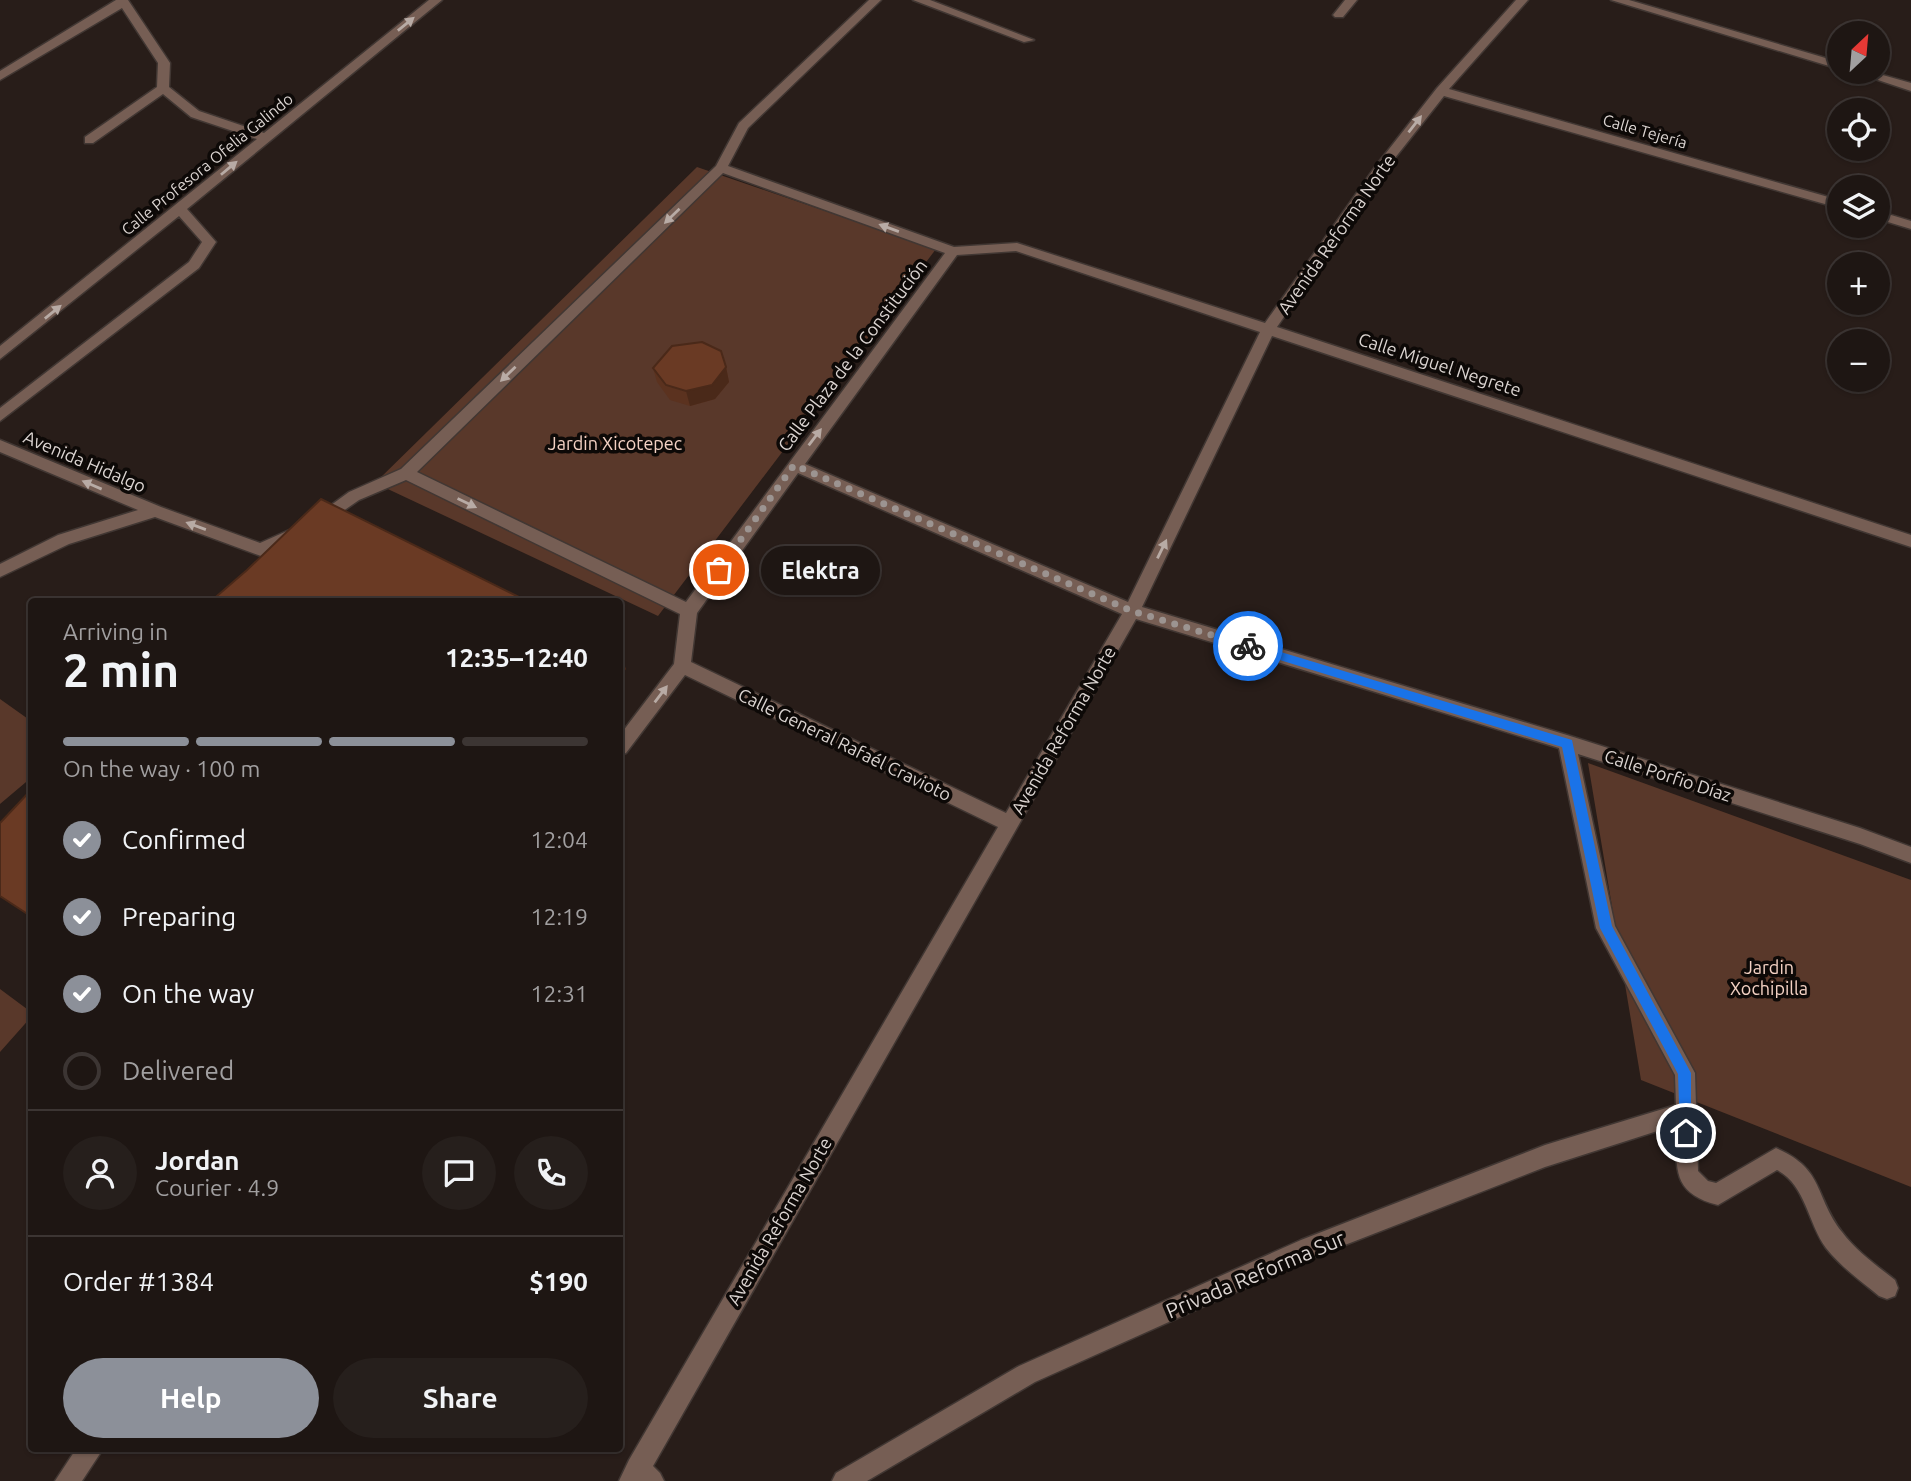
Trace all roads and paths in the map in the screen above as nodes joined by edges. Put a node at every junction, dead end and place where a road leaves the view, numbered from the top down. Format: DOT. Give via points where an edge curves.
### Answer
graph roads {
  1 [pos="436,0"];
  2 [pos="875,0"];
  3 [pos="919,0"];
  4 [pos="1351,0"];
  5 [pos="1522,0"];
  6 [pos="1617,0"];
  7 [pos="122,2"];
  8 [pos="1339,15"];
  9 [pos="1028,40"];
  10 [pos="1827,62"];
  11 [pos="0,76"];
  12 [pos="1890,81"];
  13 [pos="1911,87"];
  14 [pos="163,88"];
  15 [pos="1441,91"];
  16 [pos="265,138"];
  17 [pos="89,140"];
  18 [pos="721,168"];
  19 [pos="1827,201"];
  20 [pos="180,209"];
  21 [pos="1890,219"];
  22 [pos="1911,225"];
  23 [pos="953,251"];
  24 [pos="1269,328"];
  25 [pos="0,354"];
  26 [pos="0,416"];
  27 [pos="0,446"];
  28 [pos="794,465"];
  29 [pos="406,473"];
  30 [pos="155,511"];
  31 [pos="1911,541"];
  32 [pos="0,570"];
  33 [pos="689,611"];
  34 [pos="1132,611"];
  35 [pos="682,666"];
  36 [pos="1567,743"];
  37 [pos="623,744"];
  38 [pos="1008,823"];
  39 [pos="1911,855"];
  40 [pos="1686,1112"];
  41 [pos="1887,1288"];
  42 [pos="89,1452"];
  43 [pos="640,1477"];
  44 [pos="67,1481"];
  45 [pos="844,1481"];
  16 -- 1 [label="street, Calle Profesora Ofelia Galindo, one-way"];
  2 -- 18 [label="street" via="743,126"];
  3 -- 9 [label="street"];
  4 -- 8 [label="street"];
  5 -- 15 [label="street, Avenida Reforma Norte"];
  6 -- 10 [label="street"];
  7 -- 11 [label="street"];
  7 -- 14 [label="street" via="164,62"];
  12 -- 13 [label="street"];
  14 -- 16 [label="street" via="194,114"];
  14 -- 17 [label="street"];
  15 -- 19 [label="street, Calle Tejería"];
  24 -- 15 [label="street, Avenida Reforma Norte, one-way" via="1379,170"];
  20 -- 16 [label="street, Calle Profesora Ofelia Galindo, one-way"];
  23 -- 18 [label="street, Calle Plaza de la Constitución, one-way"];
  18 -- 29 [label="street, one-way"];
  25 -- 20 [label="street, Calle Profesora Ofelia Galindo, one-way"];
  20 -- 26 [label="street" via="209,242 194,265"];
  21 -- 22 [label="street"];
  23 -- 24 [label="street, Calle Miguel Negrete" via="1017,247"];
  28 -- 23 [label="street, Calle Plaza de la Constitución, one-way"];
  24 -- 31 [label="street, Calle Miguel Negrete"];
  34 -- 24 [label="street, Avenida Reforma Norte, one-way"];
  30 -- 27 [label="street, Avenida Hidalgo, one-way"];
  28 -- 33 [label="street, Calle Plaza de la Constitución"];
  28 -- 34 [label="street, Calle Porfio Díaz"];
  29 -- 30 [label="street, Avenida Hidalgo, one-way" via="354,496 258,556"];
  29 -- 33 [label="street, one-way"];
  30 -- 32 [label="street" via="64,539"];
  33 -- 35 [label="street"];
  34 -- 36 [label="street, Calle Porfio Díaz"];
  34 -- 38 [label="street, Avenida Reforma Norte"];
  37 -- 35 [label="street, one-way"];
  35 -- 38 [label="street, Calle General Rafaél Cravioto"];
  36 -- 39 [label="street, Calle Porfio Díaz"];
  36 -- 40 [label="street" via="1606,928 1685,1073"];
  38 -- 43 [label="street, Avenida Reforma Norte"];
  40 -- 41 [label="street" via="1688,1175 1702,1190 1718,1194 1776,1159 1792,1164 1831,1237"];
  40 -- 45 [label="street, Privada Reforma Sur" via="1545,1156 1309,1248 1027,1374"];
  42 -- 44 [label="street"];
}
